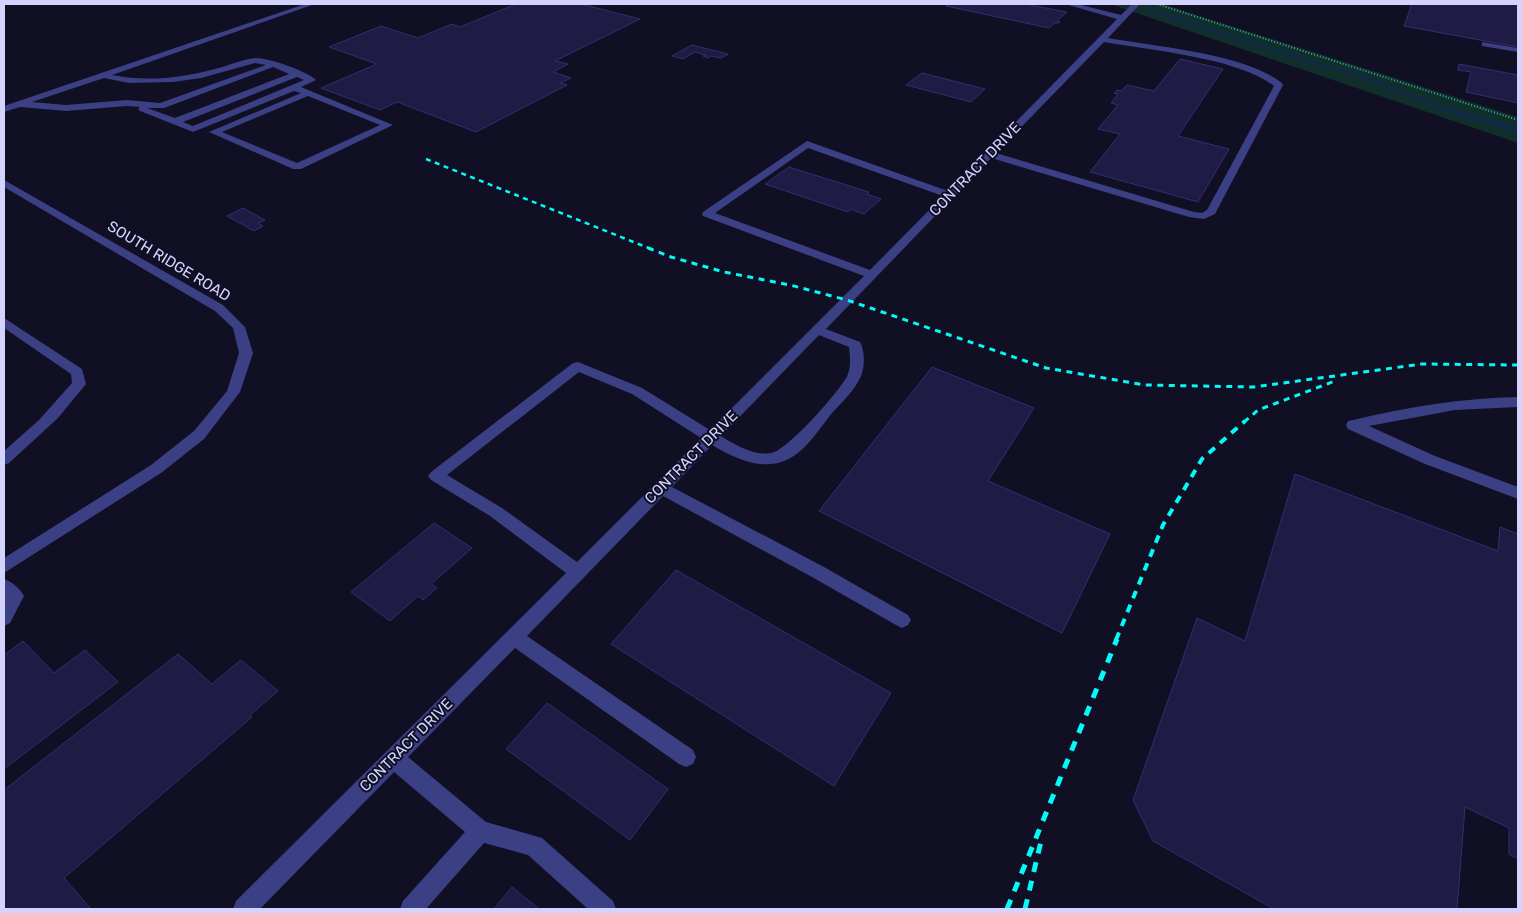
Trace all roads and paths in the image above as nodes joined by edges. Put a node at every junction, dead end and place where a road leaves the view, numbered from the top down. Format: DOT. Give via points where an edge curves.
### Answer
graph roads {
  1 [pos="312,4"];
  2 [pos="1069,4"];
  3 [pos="1136,4"];
  4 [pos="1157,4"];
  5 [pos="1123,18"];
  6 [pos="1102,39"];
  7 [pos="1485,44"];
  8 [pos="1518,50"];
  9 [pos="270,63"];
  10 [pos="296,74"];
  11 [pos="103,75"];
  12 [pos="295,88"];
  13 [pos="309,93"];
  14 [pos="127,103"];
  15 [pos="20,104"];
  16 [pos="4,109"];
  17 [pos="1518,120"];
  18 [pos="174,122"];
  19 [pos="989,154"];
  20 [pos="4,183"];
  21 [pos="950,195"];
  22 [pos="872,274"];
  23 [pos="4,322"];
  24 [pos="818,330"];
  25 [pos="1518,402"];
  26 [pos="711,438"];
  27 [pos="4,459"];
  28 [pos="661,488"];
  29 [pos="1518,493"];
  30 [pos="4,566"];
  31 [pos="578,572"];
  32 [pos="4,586"];
  33 [pos="4,618"];
  34 [pos="902,620"];
  35 [pos="514,637"];
  36 [pos="686,757"];
  37 [pos="394,758"];
  38 [pos="480,831"];
  39 [pos="244,909"];
  40 [pos="411,909"];
  41 [pos="605,909"];
  1 -- 11 [label="street"];
  2 -- 5 [label="street"];
  3 -- 5 [label="street, CONTRACT DRIVE"];
  4 -- 17 [label="path"];
  5 -- 6 [label="street, CONTRACT DRIVE"];
  6 -- 19 [label="street, CONTRACT DRIVE"];
  6 -- 19 [label="street" via="1251,69 1276,80 1279,85 1211,212 1204,216 1193,215"];
  7 -- 8 [label="street"];
  9 -- 10 [label="street"];
  9 -- 11 [label="street" via="249,61 214,72 148,81 118,80"];
  9 -- 14 [label="street" via="270,66 161,106"];
  10 -- 12 [label="street" via="312,80"];
  10 -- 18 [label="street"];
  11 -- 15 [label="street"];
  12 -- 13 [label="street"];
  12 -- 18 [label="street" via="193,129"];
  13 -- 13 [label="street" via="388,125 297,167 214,132"];
  14 -- 15 [label="street" via="66,108"];
  14 -- 18 [label="street"];
  15 -- 16 [label="street"];
  19 -- 21 [label="street, CONTRACT DRIVE"];
  20 -- 30 [label="street, SOUTH RIDGE ROAD" via="219,308 239,327 246,353 233,392 199,435 156,469"];
  21 -- 22 [label="street, CONTRACT DRIVE"];
  21 -- 22 [label="street" via="807,144 707,214"];
  22 -- 24 [label="street, CONTRACT DRIVE"];
  23 -- 27 [label="street" via="77,372 79,384 42,427"];
  24 -- 26 [label="street, CONTRACT DRIVE"];
  24 -- 26 [label="street" via="855,345 859,361 854,378 792,450 771,459 749,456"];
  25 -- 29 [label="street" via="1441,407 1353,425 1430,460"];
  26 -- 28 [label="street, CONTRACT DRIVE"];
  26 -- 31 [label="street" via="637,391 578,366 436,476 496,512"];
  28 -- 31 [label="street, CONTRACT DRIVE"];
  28 -- 34 [label="street"];
  31 -- 35 [label="street, CONTRACT DRIVE"];
  32 -- 33 [label="street" via="15,596"];
  35 -- 36 [label="street"];
  35 -- 37 [label="street, CONTRACT DRIVE"];
  37 -- 38 [label="street"];
  37 -- 39 [label="street, CONTRACT DRIVE"];
  38 -- 40 [label="street"];
  38 -- 41 [label="street" via="534,846"];
}
